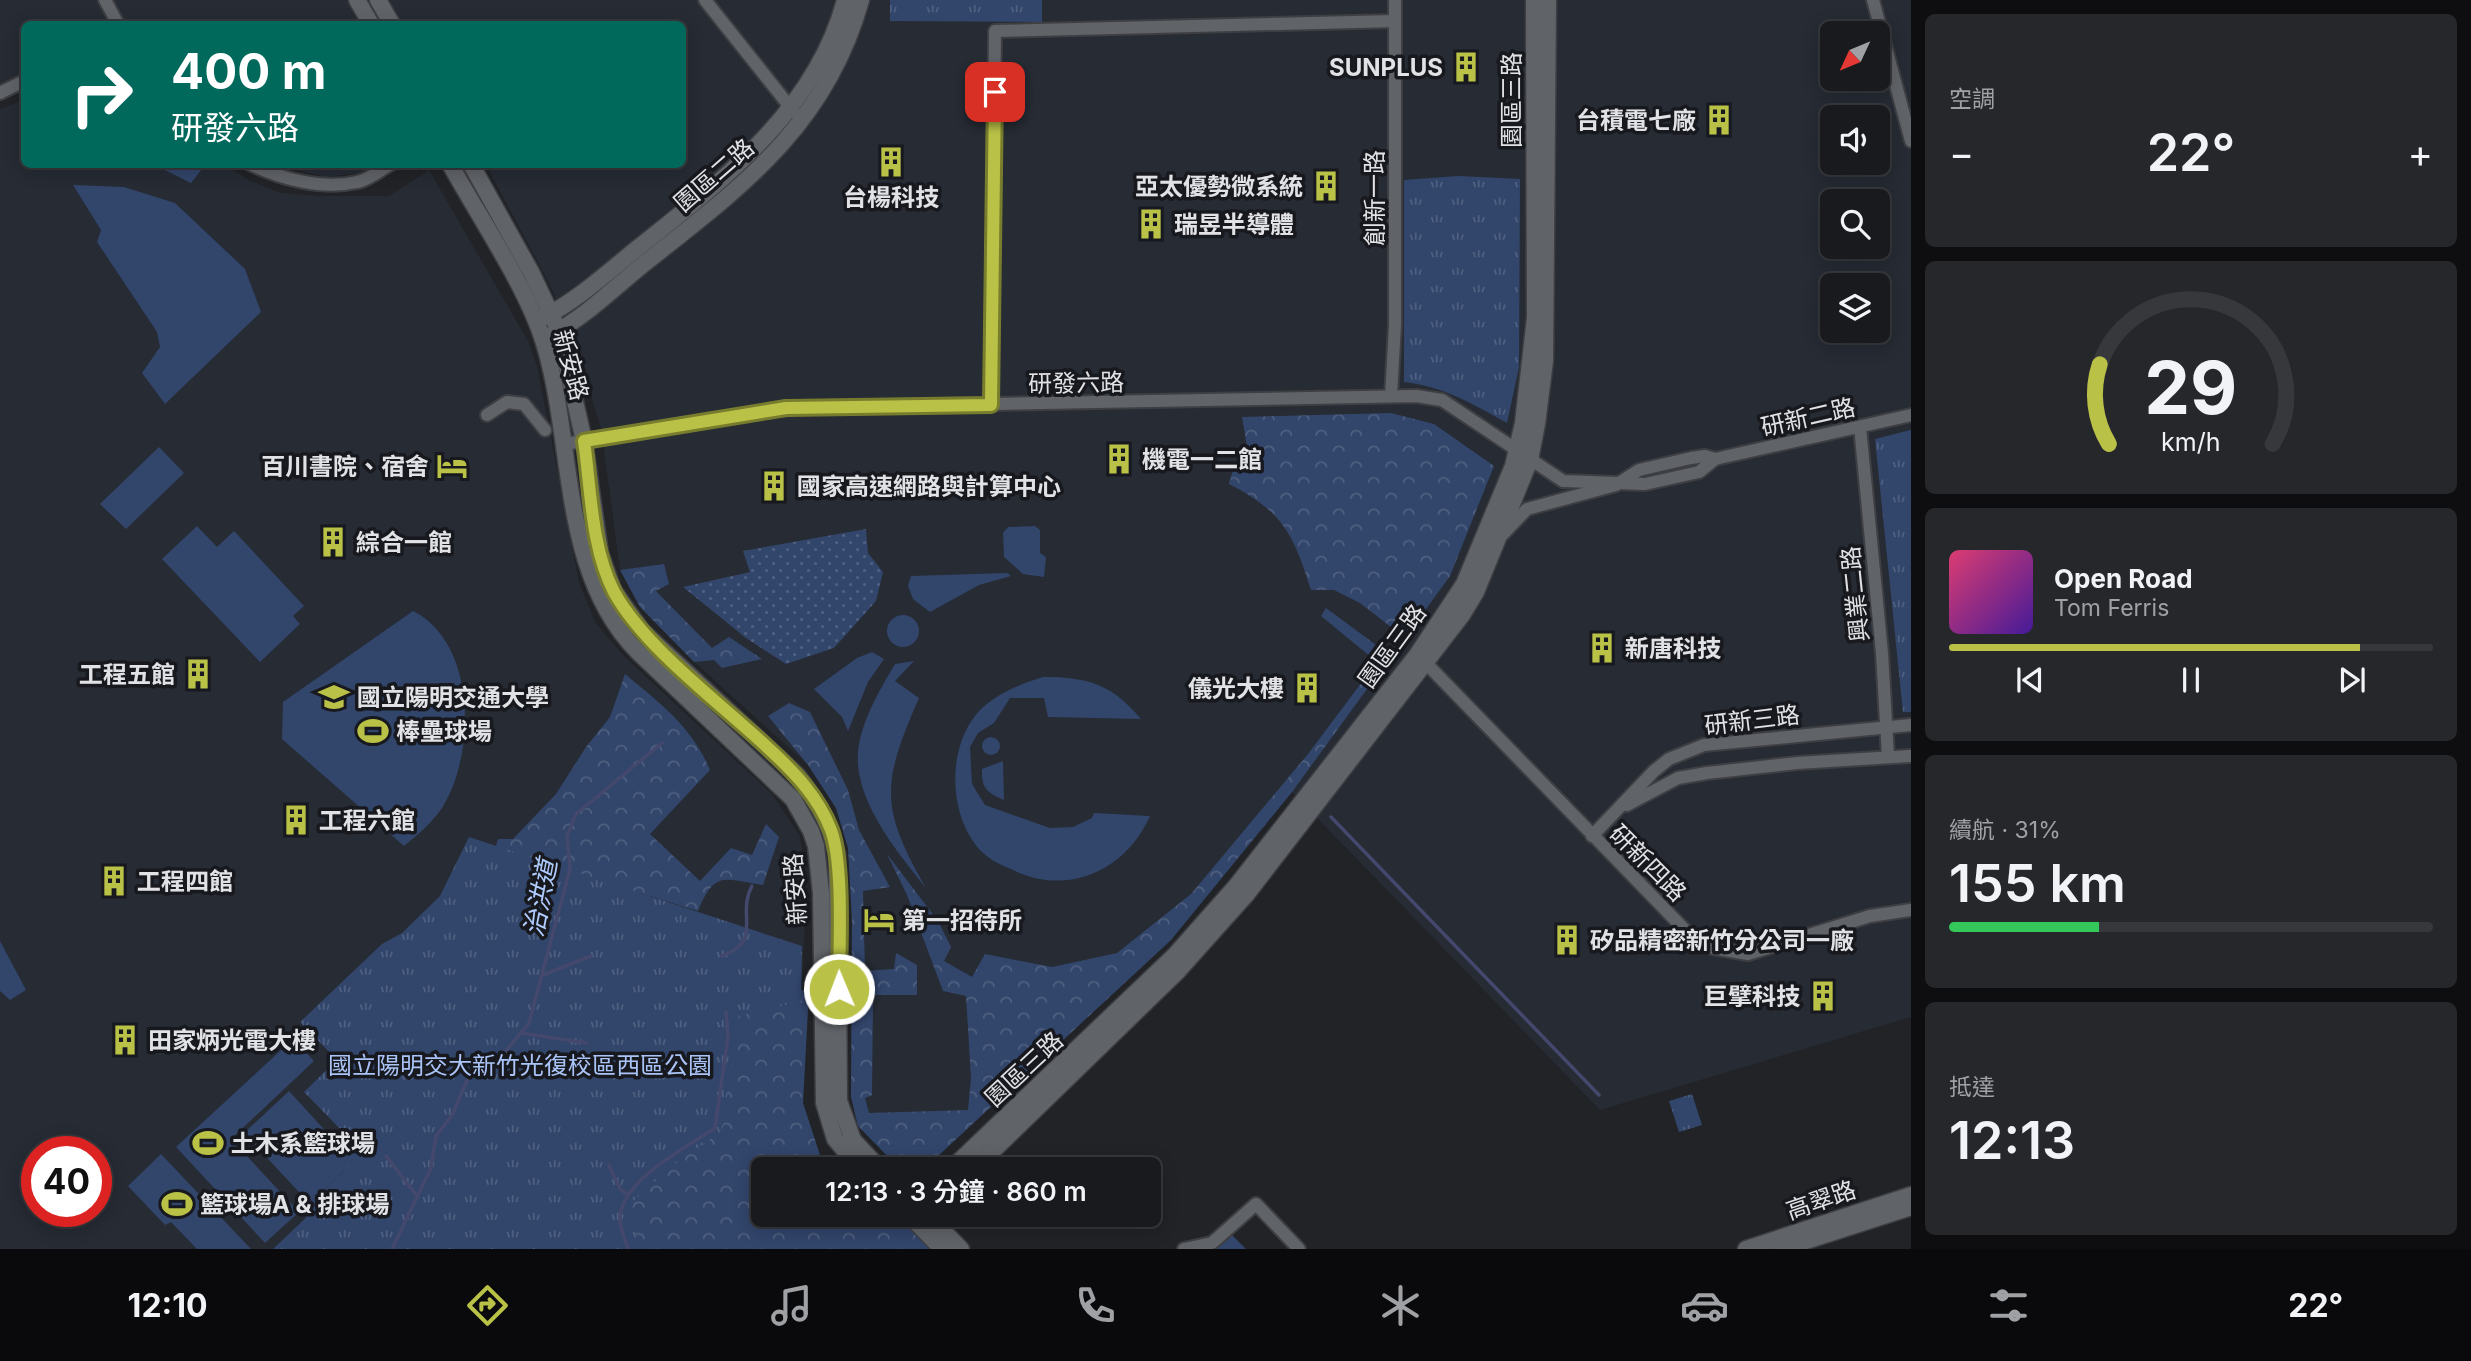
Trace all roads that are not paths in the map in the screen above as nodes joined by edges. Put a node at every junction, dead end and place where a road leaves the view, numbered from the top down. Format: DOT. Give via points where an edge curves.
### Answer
graph roads {
  1 [pos="105,0"];
  2 [pos="357,0"];
  3 [pos="378,0"];
  4 [pos="705,0"];
  5 [pos="845,0"];
  6 [pos="861,0"];
  7 [pos="1395,0"];
  8 [pos="1534,0"];
  9 [pos="1548,0"];
  10 [pos="1873,0"];
  11 [pos="116,21"];
  12 [pos="369,21"];
  13 [pos="390,21"];
  14 [pos="1395,21"];
  15 [pos="21,82"];
  16 [pos="0,93"];
  17 [pos="789,109"];
  18 [pos="804,120"];
  19 [pos="1911,141"];
  20 [pos="262,168"];
  21 [pos="384,168"];
  22 [pos="452,168"];
  23 [pos="473,168"];
  24 [pos="551,313"];
  25 [pos="535,321"];
  26 [pos="559,331"];
  27 [pos="543,340"];
  28 [pos="1391,396"];
  29 [pos="991,405"];
  30 [pos="487,415"];
  31 [pos="1911,415"];
  32 [pos="1860,427"];
  33 [pos="545,430"];
  34 [pos="584,441"];
  35 [pos="565,444"];
  36 [pos="1524,455"];
  37 [pos="1616,485"];
  38 [pos="1499,537"];
  39 [pos="1422,658"];
  40 [pos="1911,725"];
  41 [pos="1885,727"];
  42 [pos="1888,757"];
  43 [pos="1911,757"];
  44 [pos="1621,808"];
  45 [pos="1592,836"];
  46 [pos="1911,910"];
  47 [pos="850,1157"];
  48 [pos="869,1157"];
  49 [pos="964,1157"];
  50 [pos="986,1157"];
  51 [pos="1911,1195"];
  52 [pos="1911,1207"];
  53 [pos="927,1227"];
  54 [pos="933,1227"];
  55 [pos="942,1249"];
  56 [pos="961,1249"];
  57 [pos="1184,1249"];
  58 [pos="1299,1249"];
  59 [pos="1746,1249"];
  60 [pos="1782,1249"];
  1 -- 11 [label="street"];
  2 -- 12 [label="street"];
  3 -- 13 [label="street"];
  4 -- 17 [label="street"];
  5 -- 17 [label="street, 園區二路" via="824,52"];
  6 -- 18 [label="street, 園區二路" via="839,59"];
  7 -- 14 [label="street, 創新一路"];
  8 -- 36 [label="street, 園區三路" via="1535,318"];
  9 -- 36 [label="street, 園區三路" via="1545,361"];
  10 -- 19 [label="street"];
  14 -- 28 [label="street, 創新一路"];
  14 -- 29 [label="street" via="995,31"];
  15 -- 16 [label="street"];
  17 -- 18 [label="street"];
  17 -- 24 [label="street, 園區二路" via="750,156 715,187"];
  18 -- 26 [label="street, 園區二路" via="736,192"];
  20 -- 21 [label="street" via="332,186 360,182"];
  22 -- 25 [label="street, 新安路"];
  23 -- 24 [label="street, 新安路"];
  24 -- 25 [label="street, 園區二路"];
  24 -- 26 [label="street, 新安路"];
  25 -- 27 [label="street, 新安路"];
  26 -- 27 [label="street, 園區二路"];
  26 -- 34 [label="street, 新安路"];
  27 -- 35 [label="street, 新安路"];
  28 -- 29 [label="street, 研發六路"];
  28 -- 36 [label="street, 研發六路" via="1442,400"];
  29 -- 34 [label="street, 研發六路" via="786,408"];
  30 -- 33 [label="street" via="507,402 524,404"];
  31 -- 32 [label="street, 研新二路"];
  32 -- 37 [label="street, 研新二路" via="1715,460 1704,456 1639,470"];
  32 -- 41 [label="street, 興業二路"];
  34 -- 35 [label="street, 研發六路"];
  34 -- 48 [label="street, 新安路" via="600,553 626,612 797,775 823,814 837,854 839,1101 853,1140"];
  35 -- 47 [label="street, 新安路" via="587,564 619,633 793,799 811,831 821,893 824,1103 835,1139"];
  36 -- 37 [label="street" via="1563,481"];
  36 -- 38 [label="street, 園區三路"];
  36 -- 39 [label="street, 園區三路" via="1472,569"];
  37 -- 38 [label="street, 研新二路" via="1527,509"];
  38 -- 39 [label="street, 園區三路" via="1476,592"];
  39 -- 45 [label="street, 研新四路"];
  39 -- 49 [label="street, 園區三路" via="1175,955"];
  39 -- 50 [label="street, 園區三路" via="1238,904 1178,971"];
  40 -- 41 [label="street, 研新三路"];
  41 -- 42 [label="street, 興業二路"];
  41 -- 44 [label="street, 研新三路" via="1704,745 1661,765"];
  42 -- 43 [label="street, 研新三路"];
  42 -- 44 [label="street, 研新三路" via="1678,778"];
  44 -- 45 [label="street, 研新三路"];
  45 -- 46 [label="street, 研新四路" via="1686,931 1713,948 1748,954 1870,916"];
  51 -- 59 [label="street, 高翠路"];
  52 -- 60 [label="street, 高翠路"];
  53 -- 55 [label="street"];
  54 -- 56 [label="street"];
  57 -- 58 [label="street" via="1212,1243 1256,1204"];
}
